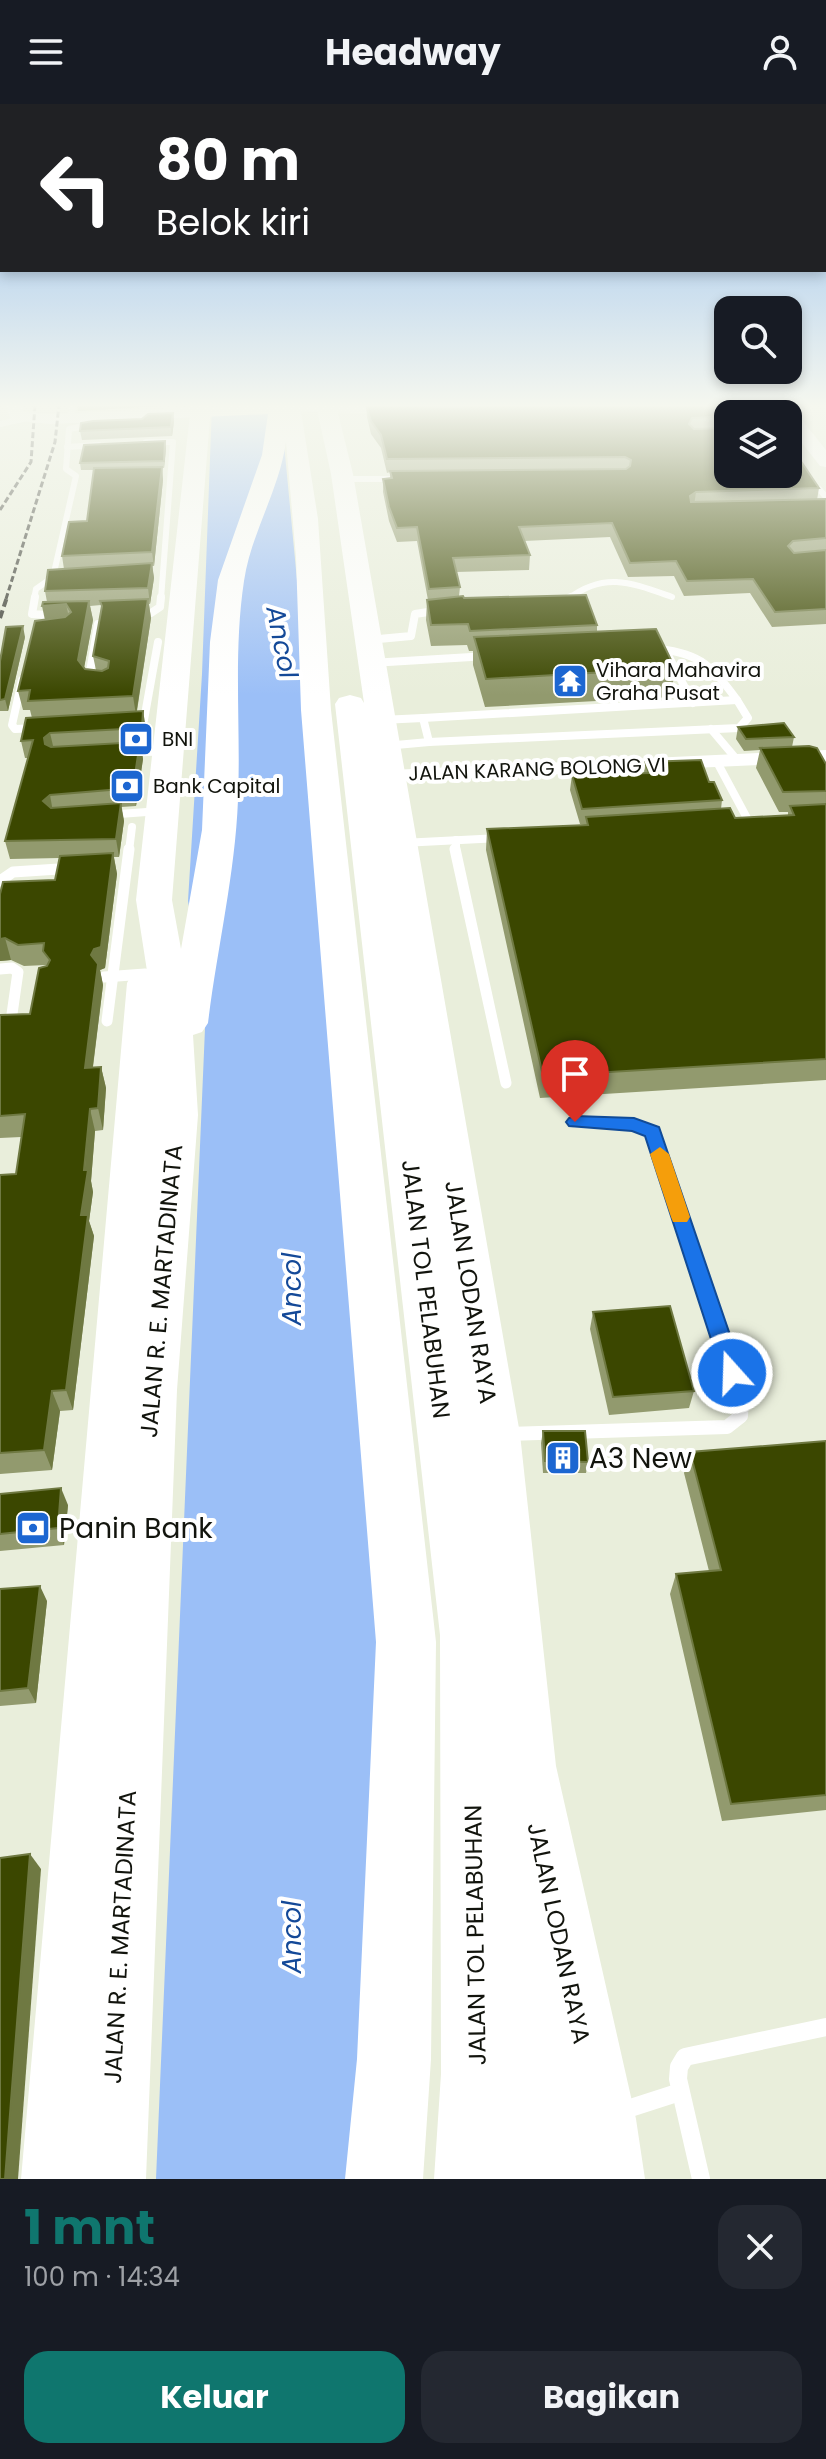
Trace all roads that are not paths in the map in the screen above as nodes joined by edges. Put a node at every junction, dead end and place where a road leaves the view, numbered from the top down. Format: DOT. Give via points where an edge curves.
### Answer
graph roads {
  1 [pos="70,502"];
  2 [pos="173,502"];
  3 [pos="183,502"];
  4 [pos="258,502"];
  5 [pos="305,502"];
  6 [pos="328,502"];
  7 [pos="346,502"];
  8 [pos="356,502"];
  9 [pos="177,528"];
  10 [pos="161,572"];
  11 [pos="145,573"];
  12 [pos="53,577"];
  13 [pos="68,577"];
  14 [pos="672,597"];
  15 [pos="554,604"];
  16 [pos="453,610"];
  17 [pos="108,614"];
  18 [pos="122,614"];
  19 [pos="66,615"];
  20 [pos="368,633"];
  21 [pos="646,648"];
  22 [pos="665,649"];
  23 [pos="503,655"];
  24 [pos="163,656"];
  25 [pos="26,664"];
  26 [pos="106,684"];
  27 [pos="737,700"];
  28 [pos="693,703"];
  29 [pos="423,718"];
  30 [pos="121,724"];
  31 [pos="45,728"];
  32 [pos="711,729"];
  33 [pos="429,742"];
  34 [pos="386,747"];
  35 [pos="168,751"];
  36 [pos="112,754"];
  37 [pos="826,756"];
  38 [pos="738,761"];
  39 [pos="717,762"];
  40 [pos="163,811"];
  41 [pos="98,816"];
  42 [pos="762,819"];
  43 [pos="748,820"];
  44 [pos="732,821"];
  45 [pos="132,827"];
  46 [pos="514,837"];
  47 [pos="456,840"];
  48 [pos="402,843"];
  49 [pos="85,867"];
  50 [pos="140,870"];
  51 [pos="0,881"];
  52 [pos="0,969"];
  53 [pos="139,978"];
  54 [pos="17,982"];
  55 [pos="32,982"];
  56 [pos="12,1014"];
  57 [pos="107,1021"];
  58 [pos="506,1083"];
  59 [pos="176,1115"];
  60 [pos="575,1122"];
  61 [pos="493,1434"];
  62 [pos="826,2027"];
  63 [pos="680,2092"];
  64 [pos="567,2152"];
  65 [pos="60,2179"];
  66 [pos="107,2179"];
  67 [pos="384,2179"];
  68 [pos="473,2179"];
  69 [pos="701,2179"];
  1 -- 12 [label="lane"];
  2 -- 9 [label="lane"];
  3 -- 9 [label="highway, JALAN R. E. MARTADINATA"];
  4 -- 53 [label="highway" via="230,583 223,645 219,832"];
  5 -- 67 [label="highway, JALAN TOL PELABUHAN" via="317,726 406,1642 394,2059"];
  6 -- 68 [label="highway, JALAN TOL PELABUHAN" via="470,1635 478,2074"];
  7 -- 20 [label="highway, JALAN LODAN RAYA"];
  8 -- 20 [label="highway"];
  9 -- 10 [label="lane"];
  9 -- 24 [label="highway, JALAN R. E. MARTADINATA"];
  10 -- 11 [label="lane"];
  10 -- 18 [label="lane" via="157,611"];
  12 -- 13 [label="lane"];
  12 -- 19 [label="lane" via="36,589 32,614"];
  14 -- 15 [label="lane" via="640,585 601,583"];
  16 -- 20 [label="lane" via="415,614 408,637"];
  17 -- 26 [label="lane" via="96,619 89,678"];
  20 -- 23 [label="lane"];
  20 -- 34 [label="highway, JALAN LODAN RAYA"];
  21 -- 22 [label="lane"];
  22 -- 27 [label="lane" via="708,661"];
  22 -- 28 [label="lane"];
  24 -- 30 [label="lane" via="147,682 142,722"];
  24 -- 35 [label="highway, JALAN R. E. MARTADINATA"];
  25 -- 31 [label="lane" via="12,725"];
  27 -- 28 [label="lane"];
  27 -- 32 [label="lane" via="746,723"];
  28 -- 29 [label="lane"];
  29 -- 33 [label="lane"];
  29 -- 34 [label="lane"];
  32 -- 33 [label="lane"];
  32 -- 38 [label="lane"];
  33 -- 34 [label="lane"];
  34 -- 39 [label="street, JALAN KARANG BOLONG VI"];
  34 -- 48 [label="highway, JALAN LODAN RAYA"];
  35 -- 36 [label="lane"];
  35 -- 40 [label="highway, JALAN R. E. MARTADINATA"];
  37 -- 38 [label="street, JALAN KARANG BOLONG VI"];
  38 -- 39 [label="street, JALAN KARANG BOLONG VI"];
  39 -- 43 [label="lane"];
  40 -- 41 [label="lane"];
  40 -- 50 [label="highway, JALAN R. E. MARTADINATA"];
  42 -- 43 [label="lane"];
  43 -- 44 [label="lane"];
  45 -- 50 [label="lane"];
  46 -- 47 [label="lane"];
  47 -- 48 [label="lane"];
  47 -- 58 [label="lane"];
  48 -- 61 [label="highway, JALAN LODAN RAYA"];
  49 -- 51 [label="lane" via="13,872"];
  50 -- 53 [label="highway"];
  50 -- 59 [label="highway, JALAN R. E. MARTADINATA" via="171,999"];
  52 -- 54 [label="lane" via="16,969"];
  53 -- 57 [label="lane"];
  53 -- 59 [label="highway"];
  53 -- 65 [label="highway"];
  54 -- 55 [label="lane"];
  54 -- 56 [label="lane"];
  59 -- 66 [label="highway, JALAN R. E. MARTADINATA" via="151,1390"];
  60 -- 61 [label="lane" via="634,1125 653,1132 742,1400 741,1416 727,1427"];
  61 -- 64 [label="highway, JALAN LODAN RAYA"];
  62 -- 63 [label="lane" via="685,2057 679,2067"];
  63 -- 64 [label="lane"];
  63 -- 69 [label="lane"];
}
